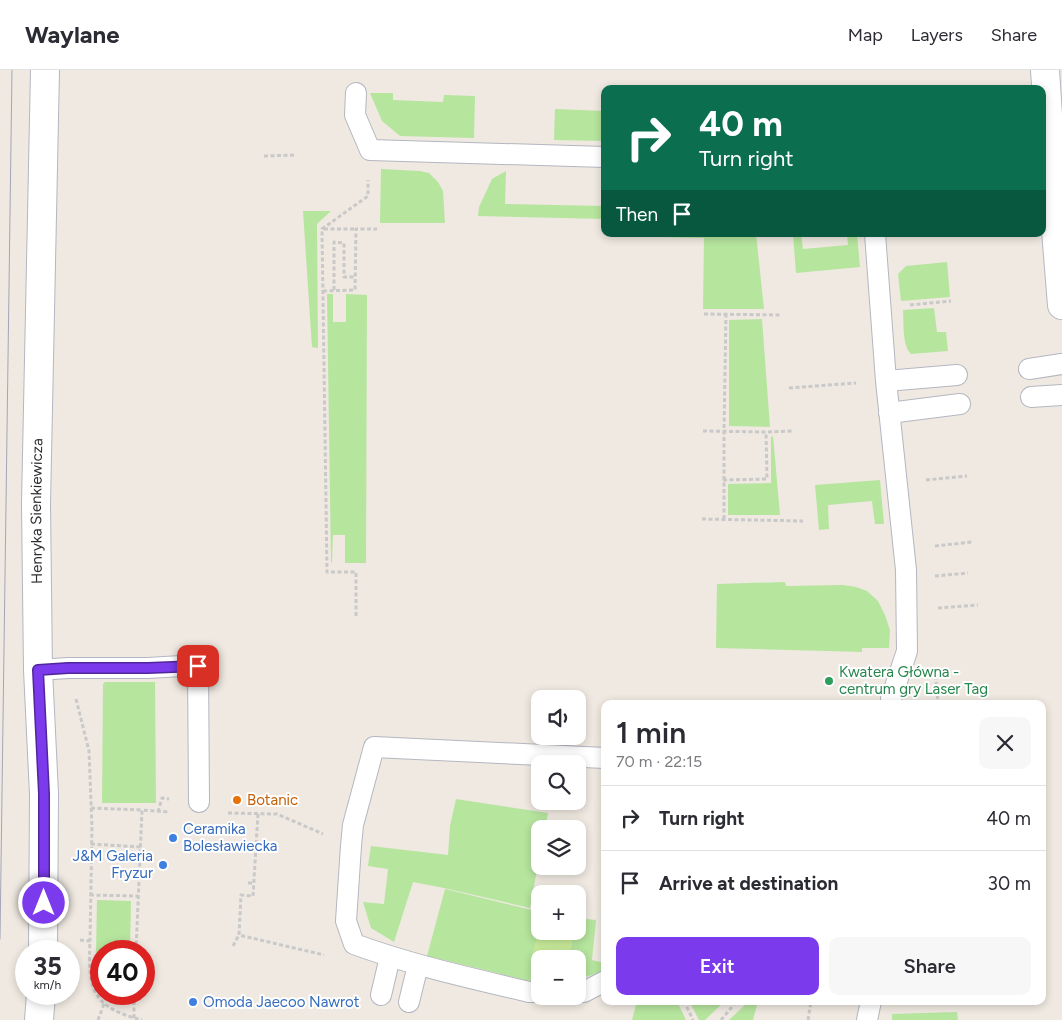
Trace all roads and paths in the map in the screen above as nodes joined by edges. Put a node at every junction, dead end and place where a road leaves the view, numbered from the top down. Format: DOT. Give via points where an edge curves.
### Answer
graph roads {
  1 [pos="44,70"];
  2 [pos="1045,70"];
  3 [pos="1046,85"];
  4 [pos="1046,85"];
  5 [pos="356,93"];
  6 [pos="370,150"];
  7 [pos="296,155"];
  8 [pos="264,156"];
  9 [pos="601,157"];
  10 [pos="322,229"];
  11 [pos="377,229"];
  12 [pos="356,230"];
  13 [pos="875,237"];
  14 [pos="354,277"];
  15 [pos="334,290"];
  16 [pos="323,291"];
  17 [pos="951,301"];
  18 [pos="1062,304"];
  19 [pos="908,305"];
  20 [pos="704,314"];
  21 [pos="726,314"];
  22 [pos="782,315"];
  23 [pos="1062,364"];
  24 [pos="1029,369"];
  25 [pos="957,375"];
  26 [pos="886,381"];
  27 [pos="789,388"];
  28 [pos="1062,394"];
  29 [pos="1031,397"];
  30 [pos="960,404"];
  31 [pos="889,413"];
  32 [pos="703,431"];
  33 [pos="724,431"];
  34 [pos="794,431"];
  35 [pos="766,432"];
  36 [pos="967,476"];
  37 [pos="724,480"];
  38 [pos="918,481"];
  39 [pos="702,519"];
  40 [pos="724,519"];
  41 [pos="803,521"];
  42 [pos="972,542"];
  43 [pos="934,546"];
  44 [pos="968,573"];
  45 [pos="927,576"];
  46 [pos="978,605"];
  47 [pos="930,609"];
  48 [pos="356,616"];
  49 [pos="38,670"];
  50 [pos="76,698"];
  51 [pos="891,700"];
  52 [pos="601,758"];
  53 [pos="199,802"];
  54 [pos="91,808"];
  55 [pos="142,810"];
  56 [pos="176,812"];
  57 [pos="220,813"];
  58 [pos="258,814"];
  59 [pos="91,844"];
  60 [pos="350,846"];
  61 [pos="141,847"];
  62 [pos="248,883"];
  63 [pos="254,883"];
  64 [pos="90,895"];
  65 [pos="138,896"];
  66 [pos="239,935"];
  67 [pos="43,940"];
  68 [pos="80,940"];
  69 [pos="90,940"];
  70 [pos="136,940"];
  71 [pos="90,941"];
  72 [pos="233,946"];
  73 [pos="331,956"];
  74 [pos="390,956"];
  75 [pos="418,965"];
  76 [pos="90,970"];
  77 [pos="601,983"];
  78 [pos="586,991"];
  79 [pos="531,992"];
  80 [pos="381,995"];
  81 [pos="409,1002"];
  82 [pos="40,1005"];
  83 [pos="104,1005"];
  84 [pos="106,1005"];
  85 [pos="134,1005"];
  86 [pos="686,1005"];
  87 [pos="734,1005"];
  88 [pos="810,1005"];
  89 [pos="870,1005"];
  90 [pos="134,1018"];
  91 [pos="39,1020"];
  92 [pos="98,1020"];
  93 [pos="142,1020"];
  94 [pos="693,1020"];
  95 [pos="721,1020"];
  96 [pos="808,1020"];
  97 [pos="868,1020"];
  1 -- 49 [label="street, Henryka Sienkiewicza" via="36,504"];
  2 -- 4 [label="street"];
  3 -- 18 [label="street"];
  5 -- 6 [label="lane" via="355,115"];
  6 -- 9 [label="lane"];
  6 -- 10 [label="path" via="368,196"];
  7 -- 8 [label="path"];
  10 -- 12 [label="path"];
  10 -- 16 [label="path"];
  11 -- 12 [label="path"];
  12 -- 14 [label="path"];
  13 -- 26 [label="lane"];
  14 -- 15 [label="path" via="355,290"];
  14 -- 15 [label="path" via="344,277 344,243 334,242"];
  15 -- 16 [label="path"];
  16 -- 48 [label="path" via="327,572 356,572"];
  17 -- 19 [label="path"];
  20 -- 21 [label="path"];
  21 -- 22 [label="path"];
  21 -- 33 [label="path"];
  23 -- 24 [label="lane"];
  25 -- 26 [label="lane"];
  26 -- 27 [label="path"];
  26 -- 31 [label="lane"];
  28 -- 29 [label="lane"];
  30 -- 31 [label="lane"];
  31 -- 51 [label="lane" via="906,570 907,652"];
  32 -- 33 [label="path"];
  33 -- 35 [label="path"];
  33 -- 37 [label="path"];
  34 -- 35 [label="path"];
  35 -- 37 [label="path" via="767,479"];
  36 -- 38 [label="path"];
  37 -- 40 [label="path"];
  39 -- 40 [label="path"];
  40 -- 41 [label="path"];
  42 -- 43 [label="path"];
  44 -- 45 [label="path"];
  46 -- 47 [label="path"];
  49 -- 53 [label="lane" via="198,666"];
  49 -- 67 [label="street, Henryka Sienkiewicza" via="44,794"];
  50 -- 54 [label="path" via="89,751"];
  52 -- 60 [label="lane" via="374,747"];
  54 -- 55 [label="path"];
  54 -- 59 [label="path"];
  55 -- 56 [label="path"];
  55 -- 61 [label="path"];
  57 -- 58 [label="path"];
  58 -- 60 [label="path" via="277,814"];
  58 -- 63 [label="path"];
  59 -- 61 [label="path"];
  59 -- 64 [label="path"];
  60 -- 74 [label="lane" via="346,921 354,944"];
  61 -- 65 [label="path"];
  62 -- 63 [label="path"];
  63 -- 66 [label="path" via="253,896 241,895"];
  64 -- 65 [label="path"];
  64 -- 69 [label="path"];
  65 -- 70 [label="path"];
  66 -- 72 [label="path"];
  66 -- 73 [label="path"];
  68 -- 71 [label="path"];
  71 -- 76 [label="path"];
  74 -- 75 [label="lane"];
  74 -- 80 [label="lane"];
  75 -- 79 [label="lane"];
  75 -- 81 [label="lane"];
  77 -- 78 [label="lane"];
  82 -- 91 [label="street"];
  83 -- 92 [label="path"];
  84 -- 90 [label="path"];
  85 -- 90 [label="path"];
  86 -- 94 [label="path"];
  87 -- 95 [label="path"];
  88 -- 96 [label="path"];
  89 -- 97 [label="lane"];
  90 -- 93 [label="path"];
}
